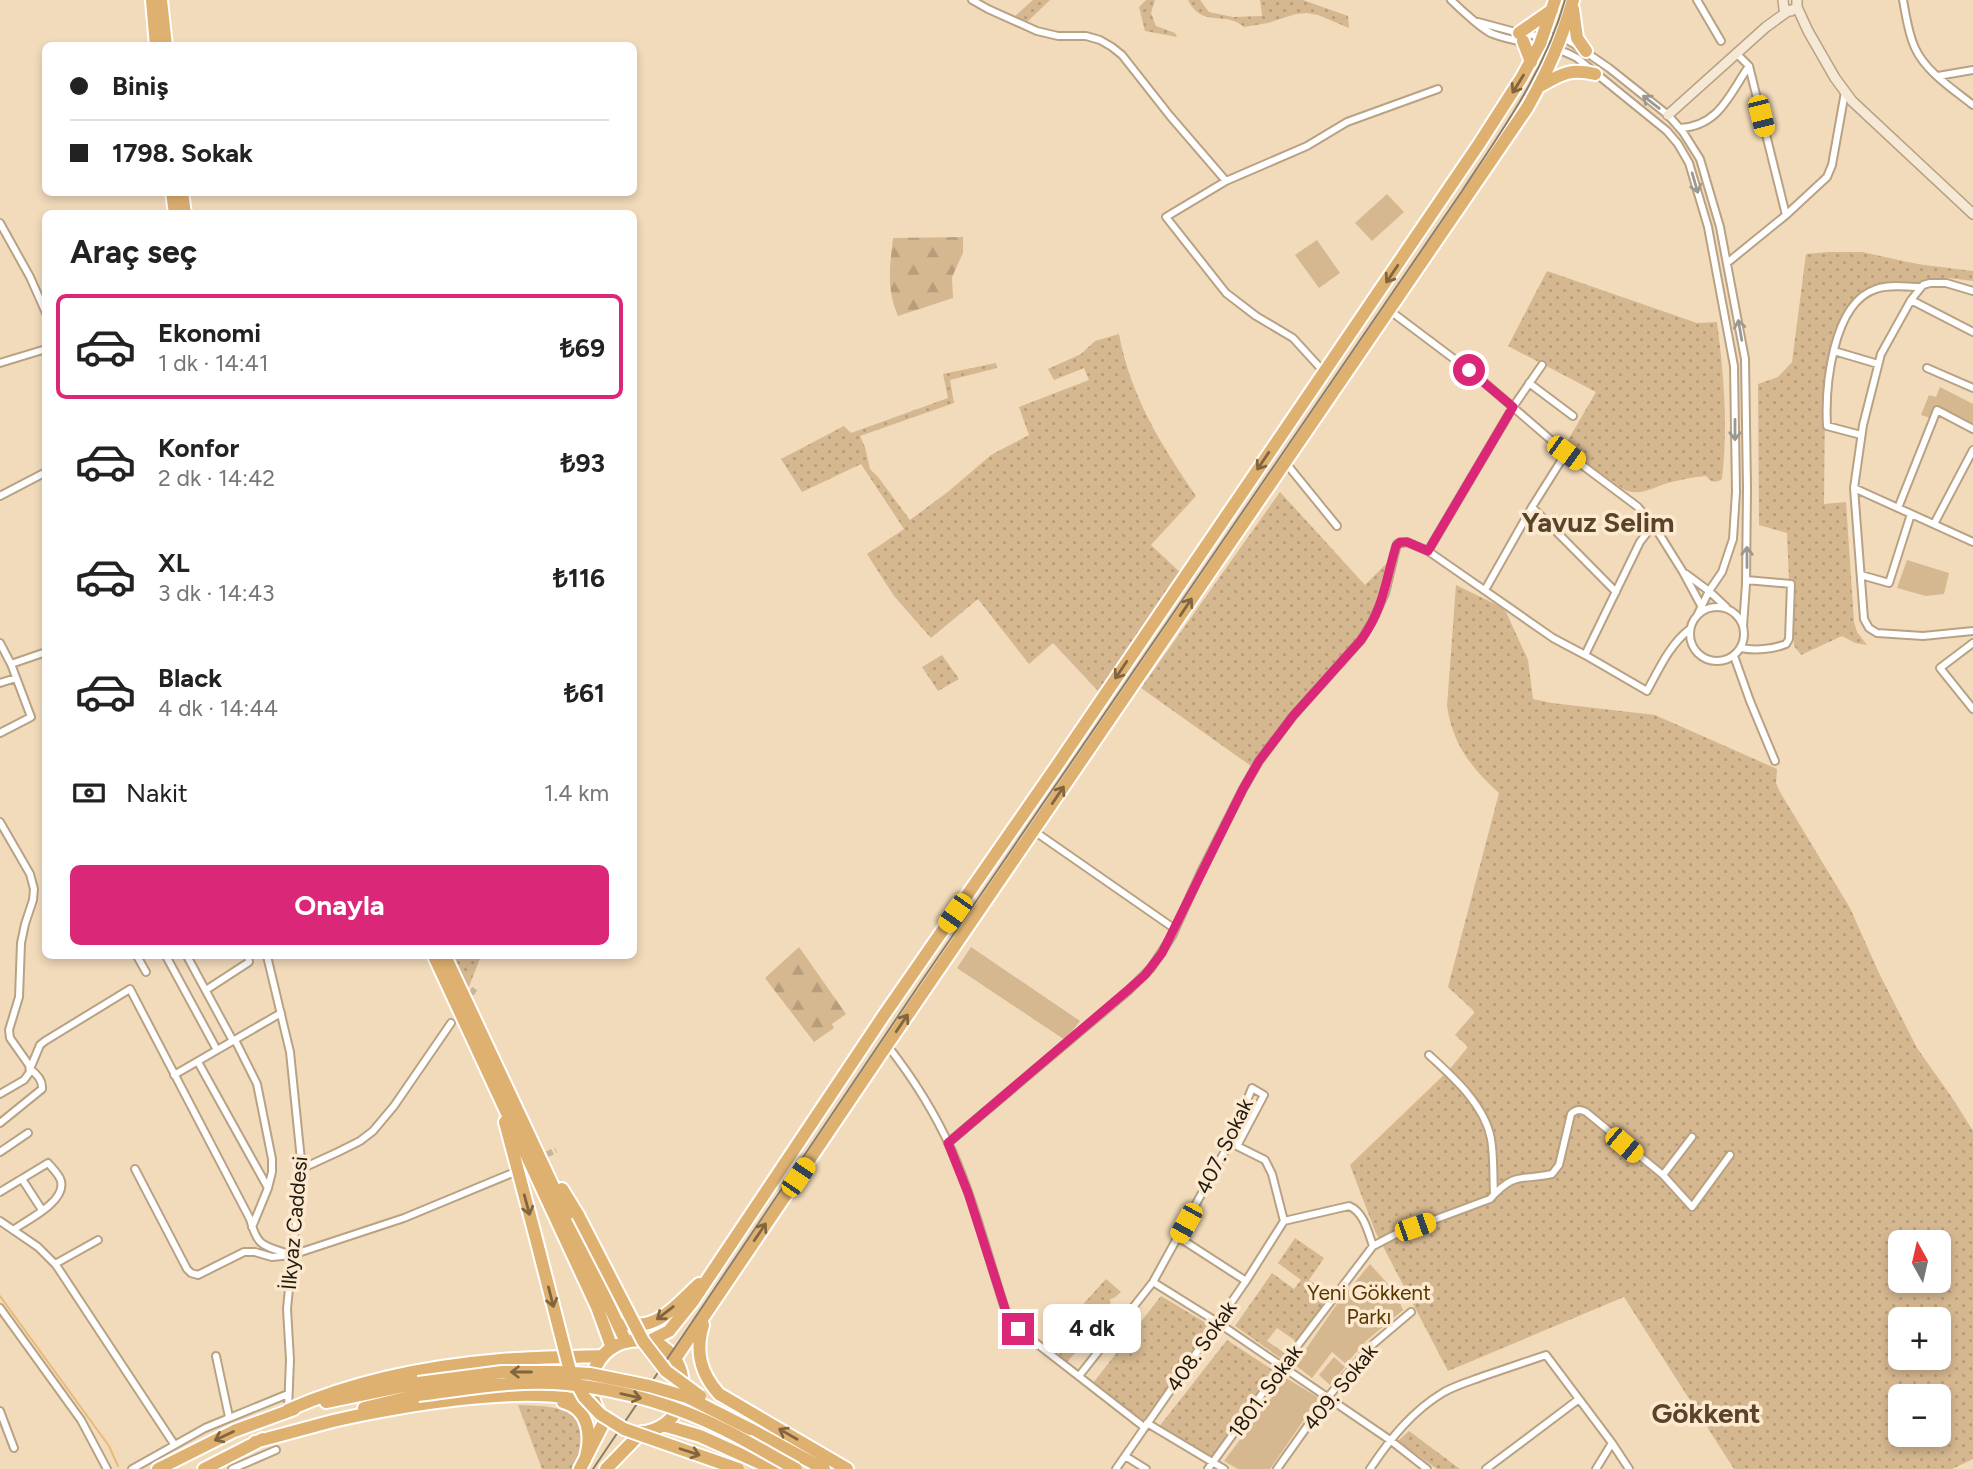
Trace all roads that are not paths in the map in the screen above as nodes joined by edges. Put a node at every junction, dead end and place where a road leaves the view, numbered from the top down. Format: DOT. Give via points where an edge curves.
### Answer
graph roads {
  1 [pos="152,0"];
  2 [pos="161,0"];
  3 [pos="972,0"];
  4 [pos="1451,0"];
  5 [pos="1697,0"];
  6 [pos="1903,0"];
  7 [pos="1573,1"];
  8 [pos="1790,4"];
  9 [pos="1554,5"];
  10 [pos="1521,37"];
  11 [pos="1541,40"];
  12 [pos="1721,41"];
  13 [pos="156,42"];
  14 [pos="166,42"];
  15 [pos="1560,43"];
  16 [pos="1586,51"];
  17 [pos="1737,54"];
  18 [pos="1531,62"];
  19 [pos="1749,66"];
  20 [pos="1973,70"];
  21 [pos="1595,74"];
  22 [pos="1938,76"];
  23 [pos="1540,86"];
  24 [pos="1438,89"];
  25 [pos="1845,91"];
  26 [pos="1973,105"];
  27 [pos="1668,115"];
  28 [pos="1658,123"];
  29 [pos="1680,128"];
  30 [pos="1226,181"];
  31 [pos="1973,214"];
  32 [pos="1786,215"];
  33 [pos="0,223"];
  34 [pos="1727,263"];
  35 [pos="1920,287"];
  36 [pos="1973,290"];
  37 [pos="1911,300"];
  38 [pos="42,304"];
  39 [pos="1389,310"];
  40 [pos="1973,332"];
  41 [pos="42,350"];
  42 [pos="1834,351"];
  43 [pos="0,363"];
  44 [pos="1542,365"];
  45 [pos="1878,365"];
  46 [pos="1927,368"];
  47 [pos="1324,372"];
  48 [pos="1529,383"];
  49 [pos="1973,388"];
  50 [pos="1513,407"];
  51 [pos="1573,416"];
  52 [pos="1973,429"];
  53 [pos="1861,435"];
  54 [pos="1973,450"];
  55 [pos="1566,453"];
  56 [pos="1285,461"];
  57 [pos="42,474"];
  58 [pos="1854,488"];
  59 [pos="0,496"];
  60 [pos="1532,507"];
  61 [pos="1898,508"];
  62 [pos="1911,514"];
  63 [pos="1934,524"];
  64 [pos="1653,525"];
  65 [pos="1337,526"];
  66 [pos="1973,542"];
  67 [pos="1428,551"];
  68 [pos="1683,572"];
  69 [pos="1861,575"];
  70 [pos="1746,580"];
  71 [pos="1485,590"];
  72 [pos="1709,591"];
  73 [pos="1616,592"];
  74 [pos="1703,608"];
  75 [pos="1727,609"];
  76 [pos="1743,625"];
  77 [pos="1690,629"];
  78 [pos="1973,631"];
  79 [pos="0,643"];
  80 [pos="1973,643"];
  81 [pos="1741,648"];
  82 [pos="42,653"];
  83 [pos="1585,655"];
  84 [pos="1734,656"];
  85 [pos="11,664"];
  86 [pos="16,678"];
  87 [pos="0,683"];
  88 [pos="1973,709"];
  89 [pos="0,733"];
  90 [pos="1775,761"];
  91 [pos="0,822"];
  92 [pos="1034,831"];
  93 [pos="1175,929"];
  94 [pos="139,959"];
  95 [pos="168,959"];
  96 [pos="189,959"];
  97 [pos="248,959"];
  98 [pos="268,959"];
  99 [pos="435,959"];
  100 [pos="446,959"];
  101 [pos="146,972"];
  102 [pos="206,990"];
  103 [pos="281,1013"];
  104 [pos="451,1023"];
  105 [pos="234,1040"];
  106 [pos="887,1045"];
  107 [pos="217,1050"];
  108 [pos="1429,1055"];
  109 [pos="198,1062"];
  110 [pos="30,1069"];
  111 [pos="174,1075"];
  112 [pos="497,1092"];
  113 [pos="0,1094"];
  114 [pos="0,1123"];
  115 [pos="28,1133"];
  116 [pos="1692,1137"];
  117 [pos="948,1143"];
  118 [pos="1233,1144"];
  119 [pos="537,1150"];
  120 [pos="0,1152"];
  121 [pos="1730,1155"];
  122 [pos="135,1169"];
  123 [pos="301,1169"];
  124 [pos="510,1174"];
  125 [pos="1663,1175"];
  126 [pos="22,1179"];
  127 [pos="268,1188"];
  128 [pos="0,1192"];
  129 [pos="1494,1194"];
  130 [pos="42,1210"];
  131 [pos="0,1221"];
  132 [pos="1284,1222"];
  133 [pos="252,1227"];
  134 [pos="13,1230"];
  135 [pos="1178,1237"];
  136 [pos="98,1240"];
  137 [pos="1373,1246"];
  138 [pos="292,1255"];
  139 [pos="55,1264"];
  140 [pos="710,1274"];
  141 [pos="1246,1281"];
  142 [pos="1153,1282"];
  143 [pos="722,1289"];
  144 [pos="1,1312"];
  145 [pos="1411,1312"];
  146 [pos="613,1314"];
  147 [pos="1217,1322"];
  148 [pos="649,1341"];
  149 [pos="625,1342"];
  150 [pos="607,1352"];
  151 [pos="216,1356"];
  152 [pos="675,1359"];
  153 [pos="1282,1366"];
  154 [pos="682,1373"];
  155 [pos="1079,1376"];
  156 [pos="418,1389"];
  157 [pos="288,1394"];
  158 [pos="528,1394"];
  159 [pos="722,1396"];
  160 [pos="1328,1397"];
  161 [pos="1579,1399"];
  162 [pos="0,1410"];
  163 [pos="288,1410"];
  164 [pos="602,1416"];
  165 [pos="229,1417"];
  166 [pos="663,1425"];
  167 [pos="1145,1425"];
  168 [pos="750,1429"];
  169 [pos="642,1432"];
  170 [pos="1390,1440"];
  171 [pos="255,1442"];
  172 [pos="1612,1443"];
  173 [pos="174,1444"];
  174 [pos="14,1448"];
  175 [pos="276,1450"];
  176 [pos="1125,1456"];
  177 [pos="583,1464"];
  178 [pos="1210,1466"];
  179 [pos="107,1469"];
  180 [pos="132,1469"];
  181 [pos="158,1469"];
  182 [pos="204,1469"];
  183 [pos="232,1469"];
  184 [pos="606,1469"];
  185 [pos="738,1469"];
  186 [pos="773,1469"];
  187 [pos="796,1469"];
  188 [pos="824,1469"];
  189 [pos="847,1469"];
  190 [pos="1116,1469"];
  191 [pos="1146,1469"];
  192 [pos="1224,1469"];
  193 [pos="1278,1469"];
  194 [pos="1370,1469"];
  195 [pos="1427,1469"];
  196 [pos="1486,1469"];
  197 [pos="1596,1469"];
  198 [pos="1629,1469"];
  1 -- 13 [label="highway"];
  2 -- 14 [label="highway"];
  3 -- 30 [label="street" via="1037,32 1093,38 1112,47"];
  4 -- 10 [label="street" via="1478,22"];
  5 -- 12 [label="street"];
  6 -- 22 [label="street" via="1916,51"];
  7 -- 15 [label="highway"];
  7 -- 16 [label="highway" via="1577,38"];
  8 -- 17 [label="street"];
  8 -- 25 [label="street"];
  9 -- 10 [label="highway"];
  9 -- 11 [label="highway"];
  10 -- 11 [label="street"];
  10 -- 18 [label="highway"];
  11 -- 15 [label="street"];
  11 -- 15 [label="street"];
  11 -- 18 [label="highway"];
  15 -- 16 [label="street"];
  15 -- 21 [label="street"];
  15 -- 23 [label="highway"];
  27 -- 16 [label="street, one-way"];
  17 -- 19 [label="street"];
  17 -- 27 [label="street"];
  18 -- 47 [label="highway, one-way"];
  19 -- 29 [label="street" via="1715,116"];
  19 -- 32 [label="street"];
  20 -- 22 [label="street"];
  21 -- 23 [label="highway" via="1568,71"];
  21 -- 28 [label="street"];
  22 -- 26 [label="street"];
  23 -- 39 [label="highway"];
  24 -- 30 [label="street" via="1347,122 1307,146"];
  25 -- 31 [label="street"];
  25 -- 32 [label="street" via="1829,173"];
  27 -- 28 [label="street"];
  27 -- 29 [label="street"];
  28 -- 72 [label="street, one-way" via="1678,144 1690,168 1714,253 1734,366 1734,533 1726,563"];
  29 -- 34 [label="street" via="1702,165"];
  30 -- 47 [label="street" via="1166,217 1226,293 1293,338"];
  32 -- 34 [label="street"];
  33 -- 38 [label="street"];
  70 -- 34 [label="street, one-way" via="1745,359"];
  35 -- 36 [label="street" via="1946,283"];
  35 -- 37 [label="street"];
  35 -- 42 [label="street" via="1885,287 1864,295 1845,321"];
  37 -- 40 [label="street"];
  37 -- 45 [label="street"];
  39 -- 50 [label="street"];
  39 -- 56 [label="highway"];
  41 -- 43 [label="street"];
  42 -- 45 [label="street"];
  42 -- 53 [label="street" via="1827,426"];
  44 -- 48 [label="street"];
  45 -- 53 [label="street"];
  46 -- 49 [label="street"];
  47 -- 140 [label="highway, one-way"];
  48 -- 50 [label="street"];
  48 -- 51 [label="street"];
  50 -- 55 [label="street"];
  50 -- 67 [label="street"];
  52 -- 61 [label="street" via="1937,410"];
  53 -- 58 [label="street"];
  54 -- 63 [label="street"];
  55 -- 60 [label="street"];
  55 -- 64 [label="street" via="1632,502"];
  56 -- 65 [label="street"];
  92 -- 56 [label="highway, one-way"];
  57 -- 59 [label="street"];
  58 -- 61 [label="street"];
  58 -- 69 [label="street"];
  60 -- 71 [label="street"];
  60 -- 73 [label="street"];
  61 -- 62 [label="street"];
  62 -- 63 [label="street"];
  62 -- 69 [label="street" via="1889,583"];
  63 -- 66 [label="street"];
  64 -- 68 [label="street"];
  64 -- 73 [label="street"];
  67 -- 71 [label="street"];
  67 -- 93 [label="street" via="1407,542 1396,546 1385,593 1367,632 1259,761"];
  68 -- 72 [label="street"];
  68 -- 74 [label="street"];
  69 -- 78 [label="street" via="1864,620 1874,632 1923,636"];
  70 -- 76 [label="street"];
  70 -- 81 [label="street" via="1791,584 1789,636 1786,644 1777,647"];
  71 -- 83 [label="street"];
  72 -- 74 [label="street"];
  72 -- 75 [label="street"];
  73 -- 83 [label="street"];
  74 -- 75 [label="street"];
  74 -- 77 [label="street"];
  75 -- 76 [label="street"];
  76 -- 81 [label="street"];
  77 -- 83 [label="street" via="1663,660 1647,691"];
  77 -- 84 [label="street" via="1691,643 1703,657 1717,662"];
  79 -- 85 [label="street"];
  80 -- 88 [label="street" via="1940,668"];
  81 -- 84 [label="street"];
  82 -- 85 [label="street"];
  84 -- 90 [label="street"];
  85 -- 86 [label="street"];
  86 -- 87 [label="street"];
  86 -- 89 [label="street" via="31,717"];
  91 -- 110 [label="street" via="34,889 21,943 19,997 9,1030"];
  92 -- 93 [label="street"];
  106 -- 92 [label="highway, one-way"];
  93 -- 117 [label="street" via="1157,961 1137,983"];
  94 -- 101 [label="street"];
  95 -- 107 [label="street"];
  96 -- 102 [label="street"];
  97 -- 102 [label="street"];
  98 -- 103 [label="street, İlkyaz Caddesi"];
  99 -- 112 [label="highway"];
  100 -- 119 [label="highway"];
  102 -- 105 [label="street"];
  103 -- 105 [label="street"];
  103 -- 123 [label="street, İlkyaz Caddesi" via="294,1085"];
  104 -- 123 [label="street" via="373,1131"];
  105 -- 107 [label="street"];
  105 -- 127 [label="street" via="257,1084 272,1159"];
  106 -- 117 [label="street"];
  143 -- 106 [label="highway, one-way"];
  107 -- 109 [label="street"];
  108 -- 129 [label="street" via="1462,1088 1485,1121 1491,1140"];
  109 -- 111 [label="street"];
  109 -- 127 [label="street"];
  110 -- 111 [label="street" via="42,1043 130,989"];
  110 -- 113 [label="street" via="26,1078"];
  110 -- 114 [label="street" via="42,1089"];
  111 -- 133 [label="street"];
  112 -- 150 [label="highway" via="597,1307"];
  112 -- 185 [label="highway, one-way, bridge" via="570,1371 584,1397 624,1429"];
  115 -- 120 [label="street"];
  116 -- 125 [label="street"];
  117 -- 155 [label="street" via="1009,1319"];
  118 -- 118 [label="street, 407. Sokak" via="1252,1088 1264,1095"];
  118 -- 132 [label="street" via="1265,1160"];
  118 -- 135 [label="street, 407. Sokak"];
  119 -- 146 [label="highway"];
  119 -- 168 [label="highway, bridge" via="578,1215 643,1341 684,1386"];
  121 -- 125 [label="street" via="1692,1207"];
  122 -- 138 [label="street" via="191,1273 201,1274 244,1252"];
  123 -- 138 [label="street, İlkyaz Caddesi"];
  124 -- 138 [label="street" via="404,1218"];
  125 -- 129 [label="street" via="1578,1110 1571,1114 1556,1170 1514,1179"];
  126 -- 128 [label="street"];
  126 -- 130 [label="street"];
  126 -- 130 [label="street" via="48,1163 59,1177 58,1197"];
  127 -- 133 [label="street"];
  129 -- 137 [label="street"];
  130 -- 134 [label="street"];
  131 -- 134 [label="street"];
  132 -- 137 [label="street" via="1349,1206 1360,1214"];
  132 -- 141 [label="street, 408. Sokak"];
  133 -- 138 [label="street" via="262,1244"];
  134 -- 139 [label="street"];
  135 -- 141 [label="street"];
  135 -- 142 [label="street, 407. Sokak"];
  136 -- 139 [label="street"];
  137 -- 153 [label="street, 1801. Sokak"];
  138 -- 157 [label="street, İlkyaz Caddesi"];
  139 -- 173 [label="street"];
  140 -- 146 [label="highway, one-way" via="650,1324 629,1324"];
  140 -- 148 [label="highway" via="677,1322"];
  141 -- 147 [label="street, 408. Sokak"];
  142 -- 147 [label="street"];
  142 -- 155 [label="street, 407. Sokak"];
  143 -- 152 [label="highway"];
  143 -- 159 [label="highway" via="704,1323 698,1350 706,1376"];
  144 -- 179 [label="street" via="81,1420"];
  145 -- 160 [label="street, 409. Sokak" via="1372,1345"];
  146 -- 149 [label="highway"];
  147 -- 153 [label="street"];
  147 -- 167 [label="street, 408. Sokak"];
  148 -- 149 [label="highway"];
  148 -- 152 [label="highway"];
  149 -- 150 [label="highway"];
  150 -- 163 [label="highway" via="424,1370 322,1395"];
  150 -- 164 [label="highway" via="591,1384"];
  151 -- 165 [label="street"];
  152 -- 154 [label="highway"];
  153 -- 160 [label="street"];
  153 -- 178 [label="street, 1801. Sokak"];
  154 -- 159 [label="highway"];
  154 -- 166 [label="highway" via="679,1408"];
  155 -- 167 [label="street"];
  156 -- 163 [label="highway"];
  168 -- 156 [label="highway, one-way, bridge" via="687,1397 590,1374 502,1372"];
  156 -- 171 [label="highway"];
  156 -- 187 [label="highway, one-way, bridge" via="566,1384 632,1395 725,1430"];
  157 -- 163 [label="street, İlkyaz Caddesi"];
  157 -- 165 [label="street"];
  158 -- 164 [label="highway" via="588,1403"];
  158 -- 171 [label="highway" via="381,1412"];
  158 -- 177 [label="highway" via="578,1409 589,1432"];
  189 -- 159 [label="highway, one-way"];
  160 -- 170 [label="street"];
  160 -- 193 [label="street, 409. Sokak"];
  161 -- 170 [label="street" via="1546,1355 1445,1392"];
  161 -- 172 [label="street"];
  161 -- 196 [label="street"];
  162 -- 174 [label="street"];
  163 -- 181 [label="highway, one-way"];
  164 -- 169 [label="highway" via="622,1430"];
  164 -- 177 [label="highway"];
  165 -- 173 [label="street"];
  166 -- 169 [label="highway"];
  166 -- 186 [label="highway" via="701,1436"];
  167 -- 176 [label="street, 408. Sokak"];
  167 -- 178 [label="street"];
  168 -- 188 [label="highway"];
  169 -- 184 [label="highway"];
  170 -- 194 [label="street"];
  170 -- 195 [label="street"];
  171 -- 182 [label="highway"];
  172 -- 197 [label="street"];
  172 -- 198 [label="street"];
  173 -- 180 [label="street"];
  175 -- 183 [label="street"];
  176 -- 190 [label="street, 408. Sokak"];
  176 -- 191 [label="street"];
  178 -- 192 [label="street"];
}
